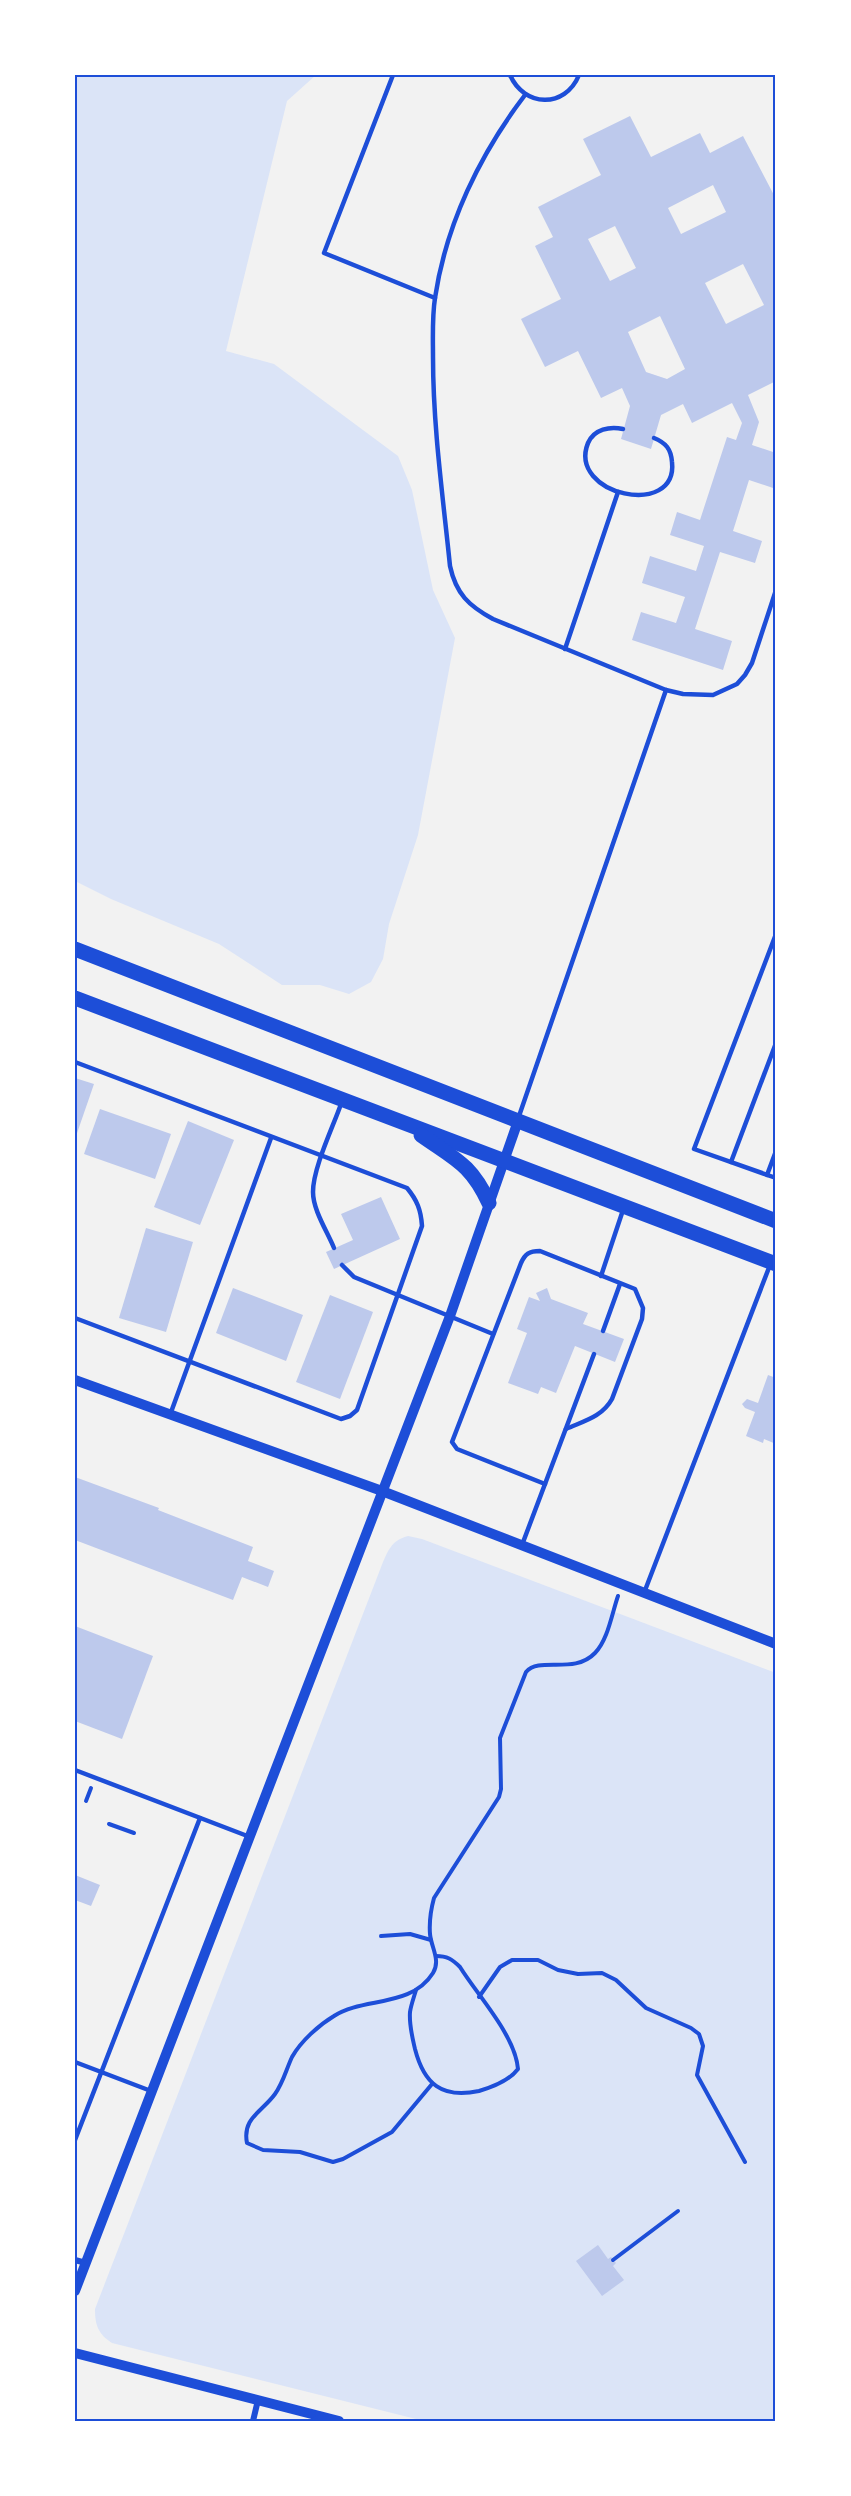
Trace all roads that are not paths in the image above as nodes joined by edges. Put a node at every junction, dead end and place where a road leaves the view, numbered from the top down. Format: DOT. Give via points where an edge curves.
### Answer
graph roads {
  1 [pos="393,75"];
  2 [pos="510,75"];
  3 [pos="579,75"];
  4 [pos="525,95"];
  5 [pos="435,298"];
  6 [pos="624,429"];
  7 [pos="654,438"];
  8 [pos="618,492"];
  9 [pos="776,590"];
  10 [pos="566,649"];
  11 [pos="666,690"];
  12 [pos="776,934"];
  13 [pos="75,949"];
  14 [pos="75,998"];
  15 [pos="776,1043"];
  16 [pos="75,1062"];
  17 [pos="343,1099"];
  18 [pos="399,1120"];
  19 [pos="518,1121"];
  20 [pos="271,1138"];
  21 [pos="776,1151"];
  22 [pos="321,1157"];
  23 [pos="505,1160"];
  24 [pos="731,1162"];
  25 [pos="767,1175"];
  26 [pos="776,1178"];
  27 [pos="489,1203"];
  28 [pos="624,1206"];
  29 [pos="776,1221"];
  30 [pos="334,1248"];
  31 [pos="773,1263"];
  32 [pos="342,1265"];
  33 [pos="601,1276"];
  34 [pos="620,1284"];
  35 [pos="397,1295"];
  36 [pos="450,1316"];
  37 [pos="75,1318"];
  38 [pos="603,1331"];
  39 [pos="493,1334"];
  40 [pos="594,1354"];
  41 [pos="188,1361"];
  42 [pos="75,1380"];
  43 [pos="170,1414"];
  44 [pos="566,1429"];
  45 [pos="545,1484"];
  46 [pos="382,1491"];
  47 [pos="522,1545"];
  48 [pos="644,1593"];
  49 [pos="776,1644"];
  50 [pos="75,1770"];
  51 [pos="200,1818"];
  52 [pos="250,1837"];
  53 [pos="75,2062"];
  54 [pos="102,2072"];
  55 [pos="152,2091"];
  56 [pos="75,2140"];
  57 [pos="80,2262"];
  58 [pos="75,2291"];
  59 [pos="75,2353"];
  60 [pos="258,2400"];
  61 [pos="253,2421"];
  62 [pos="339,2421"];
  1 -- 5 [label="lane" via="324,254"];
  2 -- 4 [label="lane"];
  3 -- 4 [label="lane" via="571,89 558,98 541,100"];
  4 -- 5 [label="lane" via="467,192"];
  5 -- 10 [label="lane" via="433,403 450,566 456,589 474,609"];
  6 -- 8 [label="lane" via="612,427 596,433 586,450 591,474"];
  7 -- 8 [label="lane" via="672,454 669,482 647,495"];
  8 -- 10 [label="lane"];
  9 -- 11 [label="lane" via="752,663 737,684 701,696"];
  10 -- 11 [label="lane"];
  11 -- 19 [label="lane"];
  12 -- 24 [label="lane" via="694,1149"];
  13 -- 19 [label="highway"];
  14 -- 17 [label="highway"];
  15 -- 24 [label="lane"];
  16 -- 20 [label="lane"];
  17 -- 18 [label="highway"];
  17 -- 22 [label="lane"];
  18 -- 23 [label="highway"];
  18 -- 27 [label="highway" via="470,1169"];
  19 -- 23 [label="street"];
  19 -- 29 [label="highway"];
  20 -- 22 [label="lane"];
  20 -- 41 [label="lane"];
  21 -- 25 [label="lane"];
  22 -- 30 [label="lane" via="313,1191"];
  22 -- 35 [label="lane" via="407,1188 416,1199 422,1226"];
  23 -- 27 [label="street"];
  23 -- 28 [label="highway"];
  24 -- 25 [label="lane"];
  25 -- 26 [label="lane"];
  27 -- 36 [label="street"];
  28 -- 31 [label="highway"];
  28 -- 33 [label="lane"];
  31 -- 48 [label="lane"];
  32 -- 35 [label="lane" via="354,1276"];
  33 -- 34 [label="lane"];
  33 -- 39 [label="lane" via="540,1251 528,1253 520,1263"];
  34 -- 38 [label="lane"];
  34 -- 44 [label="lane" via="635,1289 643,1308 642,1319 612,1399 600,1414"];
  35 -- 36 [label="lane"];
  35 -- 41 [label="lane" via="357,1410 341,1419"];
  36 -- 39 [label="lane"];
  36 -- 46 [label="street"];
  37 -- 41 [label="lane"];
  39 -- 45 [label="lane" via="452,1442 457,1449"];
  40 -- 44 [label="lane"];
  41 -- 43 [label="lane"];
  42 -- 43 [label="street"];
  43 -- 46 [label="street"];
  44 -- 45 [label="lane"];
  45 -- 47 [label="lane"];
  46 -- 47 [label="street"];
  46 -- 52 [label="street"];
  47 -- 48 [label="street"];
  48 -- 49 [label="street"];
  50 -- 51 [label="lane"];
  51 -- 52 [label="lane"];
  51 -- 54 [label="lane"];
  52 -- 55 [label="street"];
  53 -- 54 [label="lane"];
  54 -- 55 [label="lane"];
  54 -- 56 [label="lane"];
  55 -- 57 [label="street"];
  57 -- 58 [label="street"];
  59 -- 60 [label="street"];
  60 -- 61 [label="street"];
  60 -- 62 [label="street"];
}
